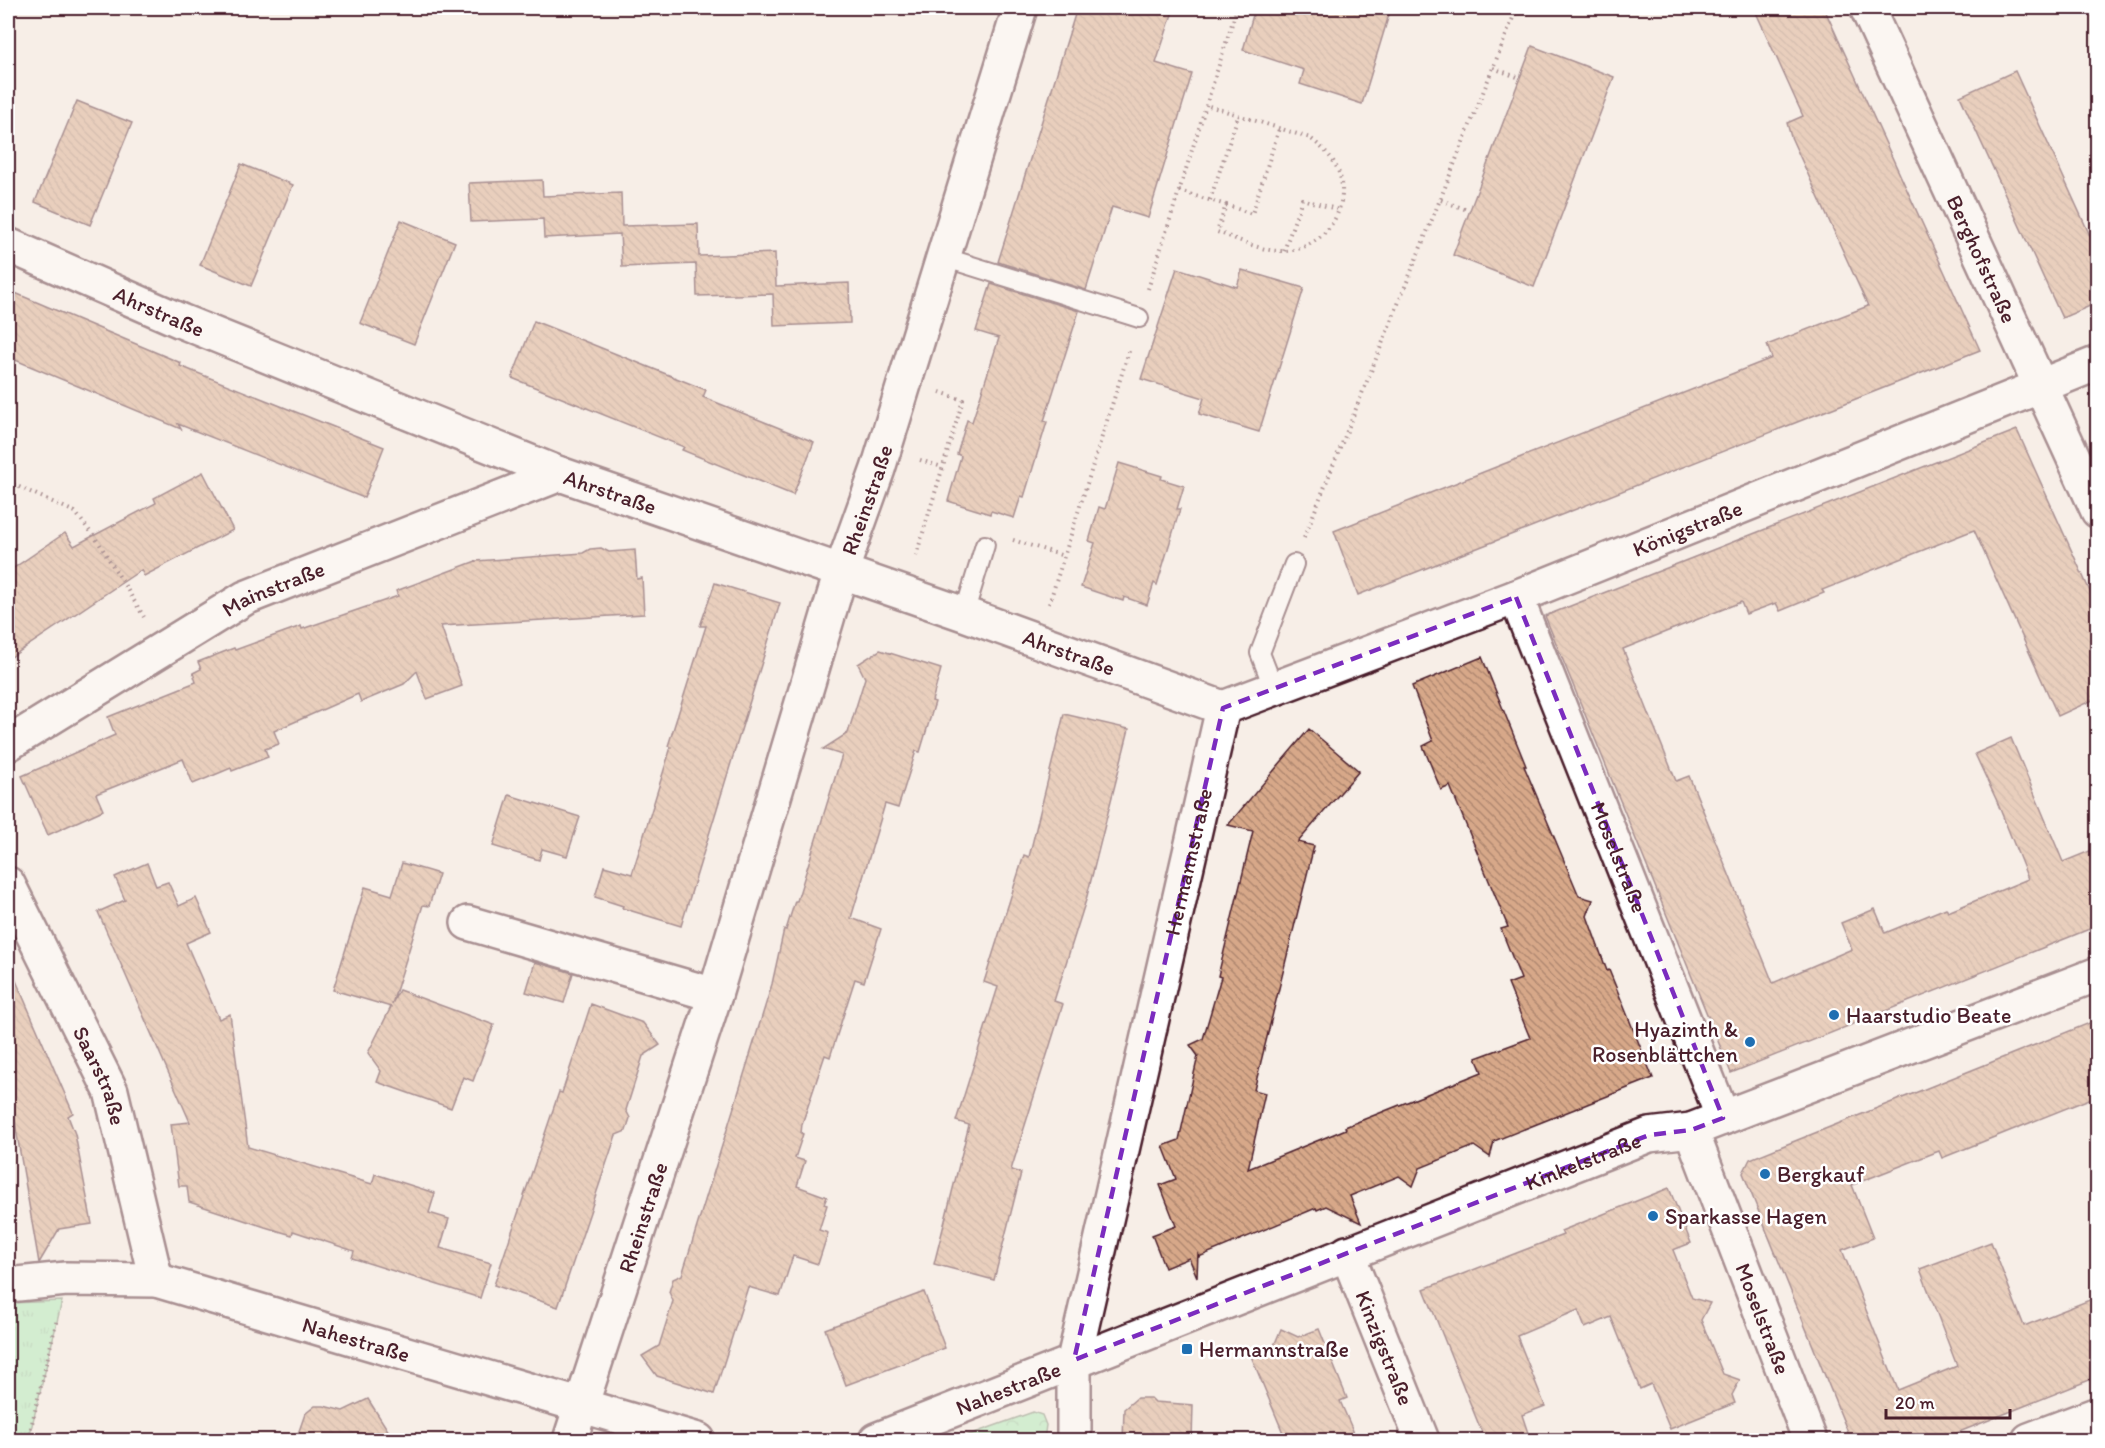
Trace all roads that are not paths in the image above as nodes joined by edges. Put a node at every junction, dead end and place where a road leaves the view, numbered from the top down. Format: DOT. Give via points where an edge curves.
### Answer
graph roads {
  1 [pos="1020,8"];
  2 [pos="1868,8"];
  3 [pos="8,245"];
  4 [pos="944,257"];
  5 [pos="1139,318"];
  6 [pos="2097,363"];
  7 [pos="2042,386"];
  8 [pos="560,474"];
  9 [pos="2097,511"];
  10 [pos="985,545"];
  11 [pos="1294,564"];
  12 [pos="841,572"];
  13 [pos="1515,597"];
  14 [pos="964,614"];
  15 [pos="1274,689"];
  16 [pos="1224,708"];
  17 [pos="8,744"];
  18 [pos="8,884"];
  19 [pos="468,923"];
  20 [pos="2097,974"];
  21 [pos="715,995"];
  22 [pos="1723,1118"];
  23 [pos="1691,1130"];
  24 [pos="1347,1253"];
  25 [pos="156,1280"];
  26 [pos="8,1285"];
  27 [pos="1074,1360"];
  28 [pos="580,1404"];
  29 [pos="2097,1414"];
  30 [pos="570,1440"];
  31 [pos="698,1440"];
  32 [pos="876,1440"];
  33 [pos="1074,1440"];
  34 [pos="1422,1440"];
  35 [pos="1810,1440"];
  36 [pos="2030,1440"];
  1 -- 4 [label="street, Rheinstraße"];
  2 -- 7 [label="street, Berghofstraße"];
  3 -- 8 [label="street, Ahrstraße" via="181,321"];
  4 -- 5 [label="lane"];
  4 -- 12 [label="street, Rheinstraße" via="878,469"];
  6 -- 7 [label="street, Königstraße"];
  7 -- 9 [label="street, Berghofstraße"];
  7 -- 13 [label="street, Königstraße"];
  8 -- 12 [label="street, Ahrstraße"];
  8 -- 17 [label="street, Mainstraße" via="245,598"];
  10 -- 14 [label="lane"];
  11 -- 15 [label="lane" via="1260,653"];
  12 -- 14 [label="street, Ahrstraße"];
  12 -- 21 [label="street, Rheinstraße"];
  13 -- 15 [label="street, Königstraße"];
  13 -- 22 [label="street, Moselstraße"];
  14 -- 16 [label="street, Ahrstraße"];
  15 -- 16 [label="street, Königstraße"];
  16 -- 27 [label="street, Hermannstraße"];
  18 -- 25 [label="street, Saarstraße" via="111,1091"];
  19 -- 21 [label="street"];
  20 -- 22 [label="street, Kinkelstraße"];
  21 -- 28 [label="street, Rheinstraße"];
  22 -- 23 [label="street, Kinkelstraße"];
  23 -- 24 [label="street, Kinkelstraße" via="1649,1135"];
  23 -- 35 [label="street, Moselstraße"];
  24 -- 27 [label="street, Kinkelstraße"];
  24 -- 34 [label="street, Kinzigstraße"];
  25 -- 26 [label="street, Nahestraße" via="62,1280"];
  25 -- 28 [label="street, Nahestraße"];
  27 -- 32 [label="street, Nahestraße"];
  27 -- 33 [label="street, Hermannstraße"];
  28 -- 30 [label="street, Rheinstraße"];
  28 -- 31 [label="street, Nahestraße"];
  29 -- 36 [label="street"];
}
